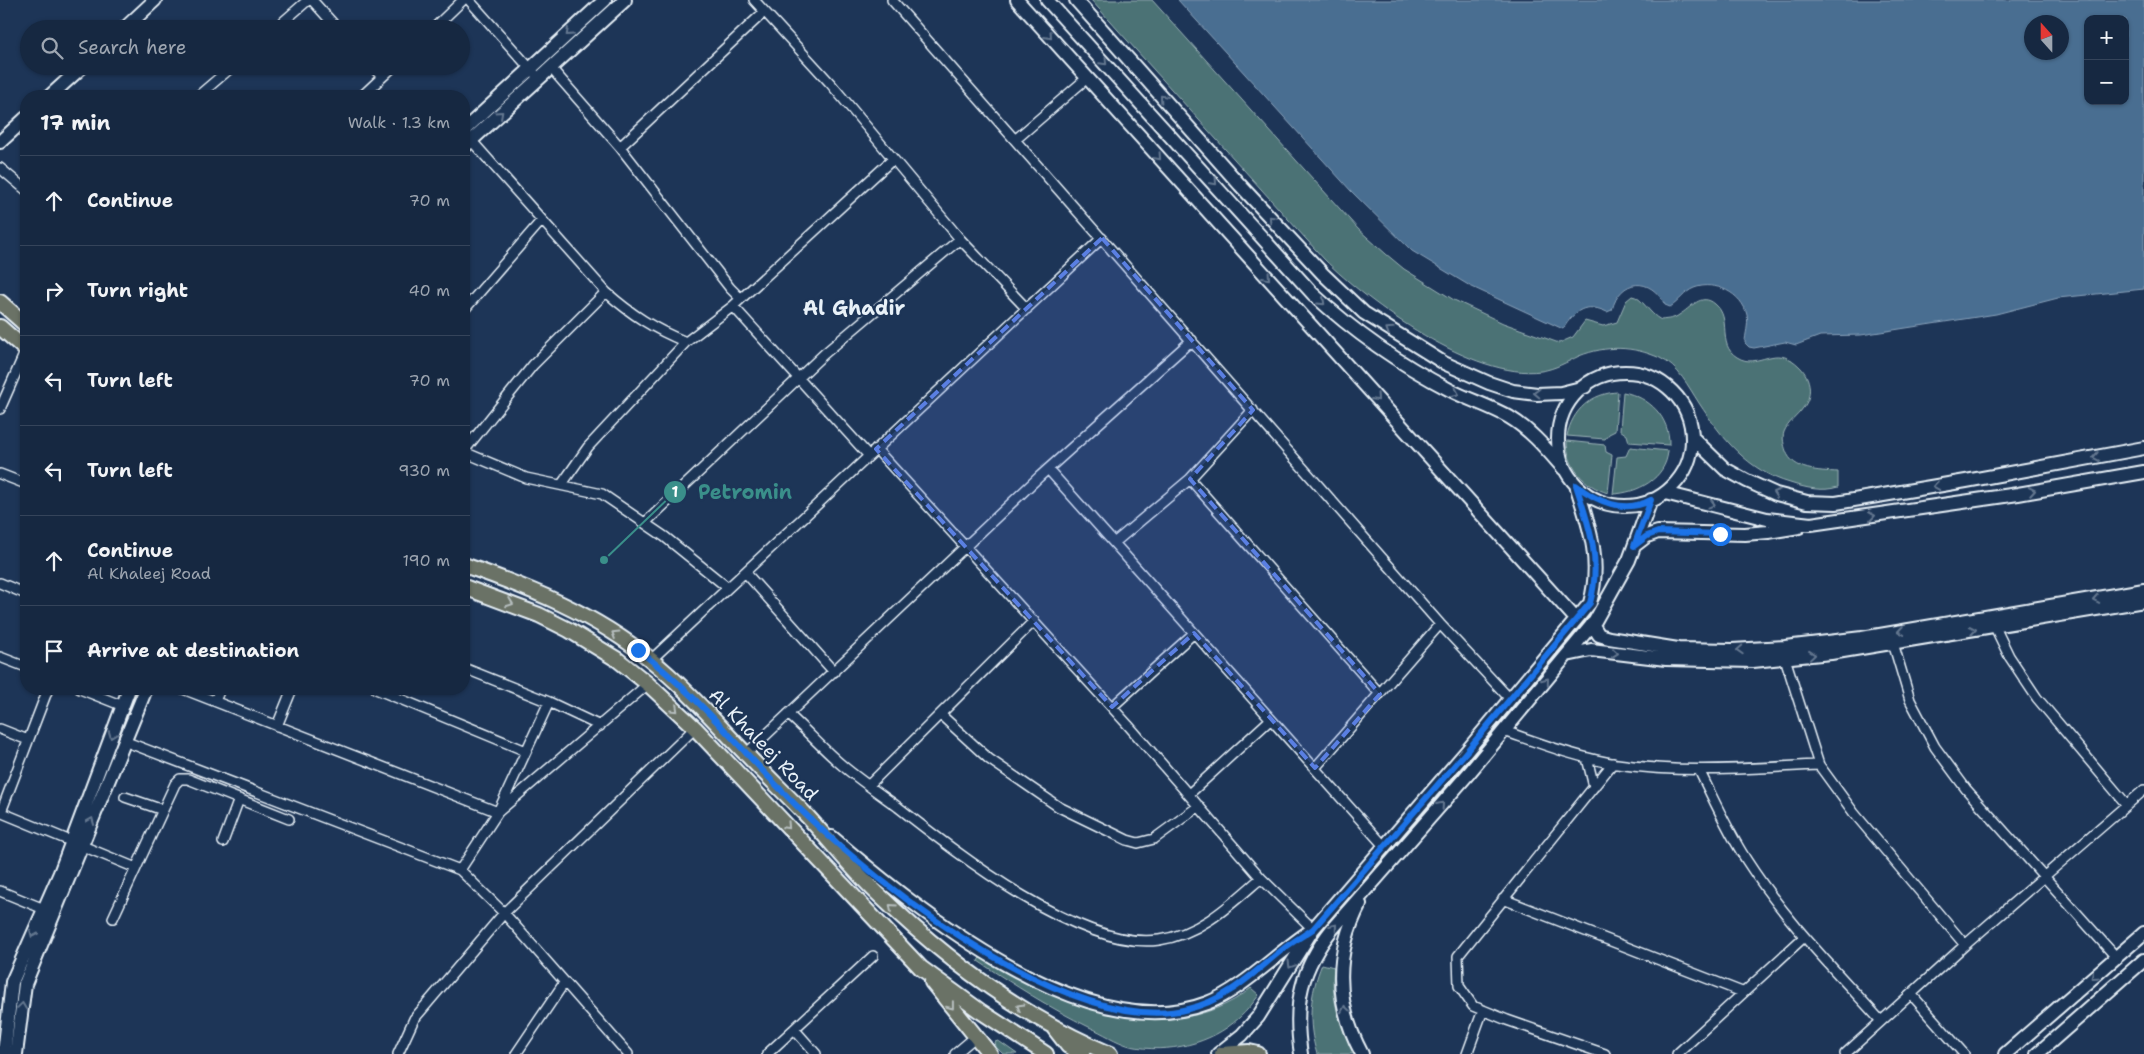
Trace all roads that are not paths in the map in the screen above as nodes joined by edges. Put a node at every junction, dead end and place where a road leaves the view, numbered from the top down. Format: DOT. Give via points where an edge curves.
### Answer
graph roads {
  1 [pos="155,0"];
  2 [pos="308,0"];
  3 [pos="312,0"];
  4 [pos="463,0"];
  5 [pos="469,0"];
  6 [pos="605,0"];
  7 [pos="626,0"];
  8 [pos="754,0"];
  9 [pos="892,0"];
  10 [pos="1017,0"];
  11 [pos="1047,0"];
  12 [pos="1076,0"];
  13 [pos="764,12"];
  14 [pos="134,20"];
  15 [pos="285,20"];
  16 [pos="330,20"];
  17 [pos="442,20"];
  18 [pos="530,68"];
  19 [pos="551,68"];
  20 [pos="73,75"];
  21 [pos="222,75"];
  22 [pos="382,77"];
  23 [pos="540,78"];
  24 [pos="1087,78"];
  25 [pos="57,90"];
  26 [pos="205,90"];
  27 [pos="368,90"];
  28 [pos="20,124"];
  29 [pos="470,135"];
  30 [pos="470,136"];
  31 [pos="1016,140"];
  32 [pos="0,142"];
  33 [pos="470,143"];
  34 [pos="620,147"];
  35 [pos="893,158"];
  36 [pos="0,168"];
  37 [pos="20,185"];
  38 [pos="542,220"];
  39 [pos="1102,238"];
  40 [pos="960,239"];
  41 [pos="606,292"];
  42 [pos="740,298"];
  43 [pos="0,302"];
  44 [pos="470,303"];
  45 [pos="733,306"];
  46 [pos="1027,309"];
  47 [pos="20,319"];
  48 [pos="0,327"];
  49 [pos="1192,340"];
  50 [pos="686,342"];
  51 [pos="20,345"];
  52 [pos="20,364"];
  53 [pos="800,378"];
  54 [pos="1585,387"];
  55 [pos="0,409"];
  56 [pos="1253,410"];
  57 [pos="1692,437"];
  58 [pos="470,444"];
  59 [pos="2144,448"];
  60 [pos="873,453"];
  61 [pos="470,454"];
  62 [pos="1048,469"];
  63 [pos="1564,469"];
  64 [pos="2144,472"];
  65 [pos="0,474"];
  66 [pos="1190,479"];
  67 [pos="20,482"];
  68 [pos="562,484"];
  69 [pos="1576,485"];
  70 [pos="1664,493"];
  71 [pos="1651,500"];
  72 [pos="645,523"];
  73 [pos="1811,524"];
  74 [pos="1114,543"];
  75 [pos="1634,546"];
  76 [pos="966,547"];
  77 [pos="470,567"];
  78 [pos="745,572"];
  79 [pos="0,583"];
  80 [pos="470,588"];
  81 [pos="728,588"];
  82 [pos="2144,590"];
  83 [pos="20,591"];
  84 [pos="2144,601"];
  85 [pos="1575,618"];
  86 [pos="1034,621"];
  87 [pos="1993,621"];
  88 [pos="1440,624"];
  89 [pos="1592,624"];
  90 [pos="1194,633"];
  91 [pos="1893,643"];
  92 [pos="1567,655"];
  93 [pos="0,657"];
  94 [pos="1785,658"];
  95 [pos="651,660"];
  96 [pos="20,665"];
  97 [pos="470,670"];
  98 [pos="834,672"];
  99 [pos="648,684"];
  100 [pos="1380,694"];
  101 [pos="46,695"];
  102 [pos="95,695"];
  103 [pos="127,695"];
  104 [pos="143,695"];
  105 [pos="199,695"];
  106 [pos="218,695"];
  107 [pos="289,695"];
  108 [pos="391,695"];
  109 [pos="1510,699"];
  110 [pos="215,701"];
  111 [pos="549,702"];
  112 [pos="123,706"];
  113 [pos="1112,707"];
  114 [pos="788,714"];
  115 [pos="940,714"];
  116 [pos="1271,719"];
  117 [pos="276,726"];
  118 [pos="600,726"];
  119 [pos="695,728"];
  120 [pos="0,729"];
  121 [pos="1504,731"];
  122 [pos="28,740"];
  123 [pos="124,741"];
  124 [pos="526,751"];
  125 [pos="746,754"];
  126 [pos="1588,758"];
  127 [pos="1613,763"];
  128 [pos="1819,765"];
  129 [pos="1314,768"];
  130 [pos="1699,770"];
  131 [pos="869,786"];
  132 [pos="1594,787"];
  133 [pos="2144,790"];
  134 [pos="1189,794"];
  135 [pos="125,798"];
  136 [pos="239,799"];
  137 [pos="2127,805"];
  138 [pos="1199,806"];
  139 [pos="163,810"];
  140 [pos="0,812"];
  141 [pos="498,812"];
  142 [pos="805,814"];
  143 [pos="289,819"];
  144 [pos="223,842"];
  145 [pos="77,843"];
  146 [pos="1384,846"];
  147 [pos="136,868"];
  148 [pos="460,870"];
  149 [pos="2045,876"];
  150 [pos="1261,878"];
  151 [pos="1368,889"];
  152 [pos="0,891"];
  153 [pos="1503,899"];
  154 [pos="44,909"];
  155 [pos="504,913"];
  156 [pos="114,918"];
  157 [pos="1313,929"];
  158 [pos="2144,932"];
  159 [pos="1804,937"];
  160 [pos="1965,944"];
  161 [pos="873,956"];
  162 [pos="2116,957"];
  163 [pos="2144,960"];
  164 [pos="921,968"];
  165 [pos="564,983"];
  166 [pos="1742,992"];
  167 [pos="1911,994"];
  168 [pos="1483,1010"];
  169 [pos="1881,1021"];
  170 [pos="1051,1025"];
  171 [pos="794,1029"];
  172 [pos="974,1037"];
  173 [pos="1041,1051"];
  174 [pos="2040,1053"];
  175 [pos="4,1054"];
  176 [pos="16,1054"];
  177 [pos="398,1054"];
  178 [pos="516,1054"];
  179 [pos="628,1054"];
  180 [pos="767,1054"];
  181 [pos="816,1054"];
  182 [pos="954,1054"];
  183 [pos="990,1054"];
  184 [pos="1051,1054"];
  185 [pos="1082,1054"];
  186 [pos="1110,1054"];
  187 [pos="1220,1054"];
  188 [pos="1258,1054"];
  189 [pos="1301,1054"];
  190 [pos="1362,1054"];
  191 [pos="1467,1054"];
  192 [pos="1605,1054"];
  193 [pos="1677,1054"];
  194 [pos="1845,1054"];
  195 [pos="1964,1054"];
  196 [pos="2004,1054"];
  1 -- 14 [label="main road"];
  2 -- 15 [label="street"];
  3 -- 16 [label="street"];
  4 -- 17 [label="street"];
  5 -- 18 [label="street"];
  6 -- 18 [label="main road, one-way"];
  7 -- 19 [label="main road"];
  8 -- 13 [label="street"];
  9 -- 31 [label="street"];
  10 -- 24 [label="main road, one-way"];
  11 -- 63 [label="main road, one-way" via="1313,294 1338,317 1398,360 1451,391 1510,417 1540,442"];
  54 -- 12 [label="main road, one-way" via="1537,394 1513,391 1444,363 1364,314 1329,281 1240,184"];
  13 -- 34 [label="street"];
  13 -- 35 [label="street" via="831,84"];
  18 -- 23 [label="street"];
  18 -- 29 [label="main road"];
  19 -- 23 [label="main road"];
  19 -- 34 [label="street"];
  20 -- 25 [label="main road"];
  21 -- 26 [label="street"];
  22 -- 27 [label="street"];
  30 -- 23 [label="main road, one-way"];
  24 -- 31 [label="street"];
  24 -- 85 [label="main road, one-way"];
  28 -- 32 [label="main road"];
  31 -- 39 [label="street"];
  33 -- 38 [label="street"];
  34 -- 42 [label="street"];
  35 -- 40 [label="street"];
  35 -- 42 [label="street"];
  36 -- 37 [label="street"];
  38 -- 41 [label="street"];
  38 -- 44 [label="street"];
  39 -- 46 [label="street"];
  39 -- 49 [label="street"];
  40 -- 46 [label="street"];
  40 -- 53 [label="street"];
  41 -- 50 [label="street" via="630,313"];
  41 -- 58 [label="street" via="533,365"];
  42 -- 45 [label="street"];
  43 -- 47 [label="main road"];
  45 -- 50 [label="street"];
  45 -- 53 [label="street"];
  46 -- 60 [label="street"];
  48 -- 51 [label="main road"];
  49 -- 56 [label="street"];
  49 -- 62 [label="street"];
  50 -- 68 [label="street" via="588,447"];
  52 -- 55 [label="street"];
  53 -- 60 [label="street"];
  53 -- 72 [label="street"];
  54 -- 57 [label="main road" via="1594,380 1615,373 1638,374 1659,381 1676,396 1688,415"];
  54 -- 63 [label="main road" via="1563,412 1558,431 1558,450"];
  56 -- 66 [label="street"];
  56 -- 88 [label="street"];
  59 -- 57 [label="main road, one-way" via="1836,503 1807,502 1776,494 1747,481 1725,468"];
  57 -- 70 [label="main road" via="1689,460 1678,480"];
  60 -- 76 [label="street"];
  60 -- 78 [label="street"];
  61 -- 68 [label="street" via="526,478"];
  62 -- 74 [label="street"];
  62 -- 76 [label="street"];
  63 -- 69 [label="main road"];
  73 -- 64 [label="main road, one-way"];
  65 -- 67 [label="street"];
  66 -- 74 [label="street"];
  66 -- 100 [label="street"];
  68 -- 72 [label="street" via="602,494"];
  69 -- 71 [label="main road" via="1591,497 1609,504 1628,506"];
  69 -- 85 [label="main road" via="1592,533 1595,585 1590,603"];
  70 -- 71 [label="main road"];
  70 -- 73 [label="main road, one-way" via="1766,519"];
  71 -- 75 [label="main road"];
  72 -- 81 [label="street"];
  73 -- 75 [label="main road" via="1745,534 1658,532"];
  74 -- 90 [label="street"];
  75 -- 89 [label="main road" via="1618,582"];
  76 -- 86 [label="street"];
  76 -- 98 [label="street"];
  95 -- 77 [label="main road, Al Khaleej Road, one-way" via="620,637 558,601"];
  78 -- 81 [label="street"];
  78 -- 98 [label="street"];
  79 -- 83 [label="street"];
  80 -- 99 [label="main road, Al Khaleej Road, one-way" via="569,630 618,660"];
  81 -- 95 [label="street"];
  82 -- 87 [label="main road, one-way"];
  84 -- 87 [label="main road"];
  85 -- 109 [label="main road"];
  86 -- 113 [label="street"];
  86 -- 115 [label="street"];
  87 -- 89 [label="main road, one-way" via="1786,647 1732,650 1678,648 1609,638 1599,634"];
  91 -- 87 [label="main road, one-way"];
  87 -- 137 [label="street" via="2009,656 2037,698"];
  88 -- 100 [label="street"];
  88 -- 109 [label="street"];
  89 -- 92 [label="main road"];
  90 -- 113 [label="street"];
  90 -- 116 [label="street"];
  94 -- 91 [label="main road, one-way"];
  91 -- 149 [label="street" via="1910,700 1935,746 1966,789"];
  92 -- 94 [label="main road, one-way" via="1591,650 1666,659 1753,661"];
  121 -- 92 [label="main road, one-way"];
  93 -- 96 [label="street"];
  94 -- 128 [label="street"];
  95 -- 125 [label="main road, Al Khaleej Road" via="696,701"];
  97 -- 111 [label="street"];
  98 -- 114 [label="street"];
  99 -- 118 [label="street"];
  99 -- 119 [label="main road, Al Khaleej Road, one-way"];
  100 -- 129 [label="street"];
  101 -- 122 [label="street"];
  102 -- 112 [label="street"];
  103 -- 112 [label="main road"];
  104 -- 123 [label="main road"];
  105 -- 110 [label="street"];
  106 -- 110 [label="street"];
  107 -- 117 [label="street"];
  108 -- 124 [label="street"];
  109 -- 146 [label="main road"];
  110 -- 117 [label="street"];
  111 -- 118 [label="street"];
  111 -- 124 [label="street"];
  112 -- 145 [label="main road, one-way"];
  113 -- 134 [label="street"];
  114 -- 125 [label="street"];
  114 -- 131 [label="street"];
  115 -- 131 [label="street"];
  115 -- 138 [label="street" via="989,758 1059,807 1127,840 1138,843 1154,839"];
  116 -- 129 [label="street"];
  116 -- 134 [label="street"];
  117 -- 141 [label="street"];
  118 -- 141 [label="street"];
  119 -- 155 [label="street"];
  119 -- 164 [label="main road, Al Khaleej Road, one-way"];
  120 -- 122 [label="street"];
  121 -- 126 [label="street"];
  151 -- 121 [label="main road, one-way"];
  122 -- 140 [label="street"];
  145 -- 123 [label="main road, one-way"];
  123 -- 148 [label="street"];
  124 -- 141 [label="street"];
  125 -- 142 [label="main road, Al Khaleej Road"];
  126 -- 127 [label="street"];
  126 -- 132 [label="street"];
  127 -- 130 [label="street"];
  127 -- 132 [label="street"];
  128 -- 130 [label="street"];
  128 -- 160 [label="street" via="1854,813"];
  129 -- 146 [label="street"];
  130 -- 159 [label="street" via="1746,860"];
  131 -- 150 [label="street" via="967,861 1009,888 1071,921 1108,935 1135,941 1160,940 1180,934 1205,924"];
  132 -- 153 [label="street"];
  133 -- 137 [label="street"];
  134 -- 138 [label="street"];
  135 -- 139 [label="street"];
  136 -- 139 [label="street" via="180,779"];
  136 -- 143 [label="street"];
  136 -- 144 [label="street"];
  137 -- 149 [label="street"];
  138 -- 150 [label="street"];
  139 -- 147 [label="street"];
  140 -- 145 [label="street"];
  141 -- 148 [label="street"];
  142 -- 157 [label="main road" via="907,900 956,934 1048,985 1112,1008 1164,1012 1187,1010 1209,1003 1230,992"];
  170 -- 142 [label="main road, Al Khaleej Road, one-way" via="995,991 944,953 876,892"];
  145 -- 147 [label="street"];
  145 -- 154 [label="main road"];
  176 -- 145 [label="main road, one-way" via="25,984"];
  146 -- 157 [label="main road"];
  147 -- 156 [label="street"];
  148 -- 155 [label="street"];
  149 -- 160 [label="street"];
  149 -- 162 [label="street"];
  150 -- 157 [label="street"];
  189 -- 151 [label="main road, one-way" via="1298,1021 1305,975 1324,940"];
  190 -- 151 [label="main road, one-way" via="1347,1020 1340,977 1346,936"];
  152 -- 154 [label="street"];
  153 -- 166 [label="street"];
  153 -- 168 [label="street" via="1458,956 1459,986 1473,1006"];
  154 -- 175 [label="main road, one-way" via="12,982"];
  155 -- 165 [label="street"];
  155 -- 177 [label="street" via="414,1019"];
  157 -- 187 [label="main road, one-way" via="1258,1017"];
  158 -- 162 [label="main road"];
  159 -- 166 [label="street"];
  159 -- 169 [label="street"];
  160 -- 167 [label="street"];
  161 -- 171 [label="street"];
  162 -- 196 [label="main road, one-way"];
  163 -- 174 [label="main road"];
  164 -- 172 [label="main road, one-way"];
  164 -- 173 [label="main road, Al Khaleej Road"];
  165 -- 178 [label="street"];
  165 -- 179 [label="street"];
  166 -- 193 [label="street"];
  167 -- 169 [label="street"];
  167 -- 195 [label="street"];
  168 -- 191 [label="street"];
  168 -- 192 [label="street"];
  169 -- 194 [label="street"];
  170 -- 185 [label="main road" via="1068,1046"];
  170 -- 186 [label="main road, Al Khaleej Road"];
  171 -- 180 [label="street"];
  171 -- 181 [label="street"];
  172 -- 182 [label="street"];
  172 -- 183 [label="main road"];
  173 -- 184 [label="main road, Al Khaleej Road"];
  187 -- 188 [label="main road"];
}
